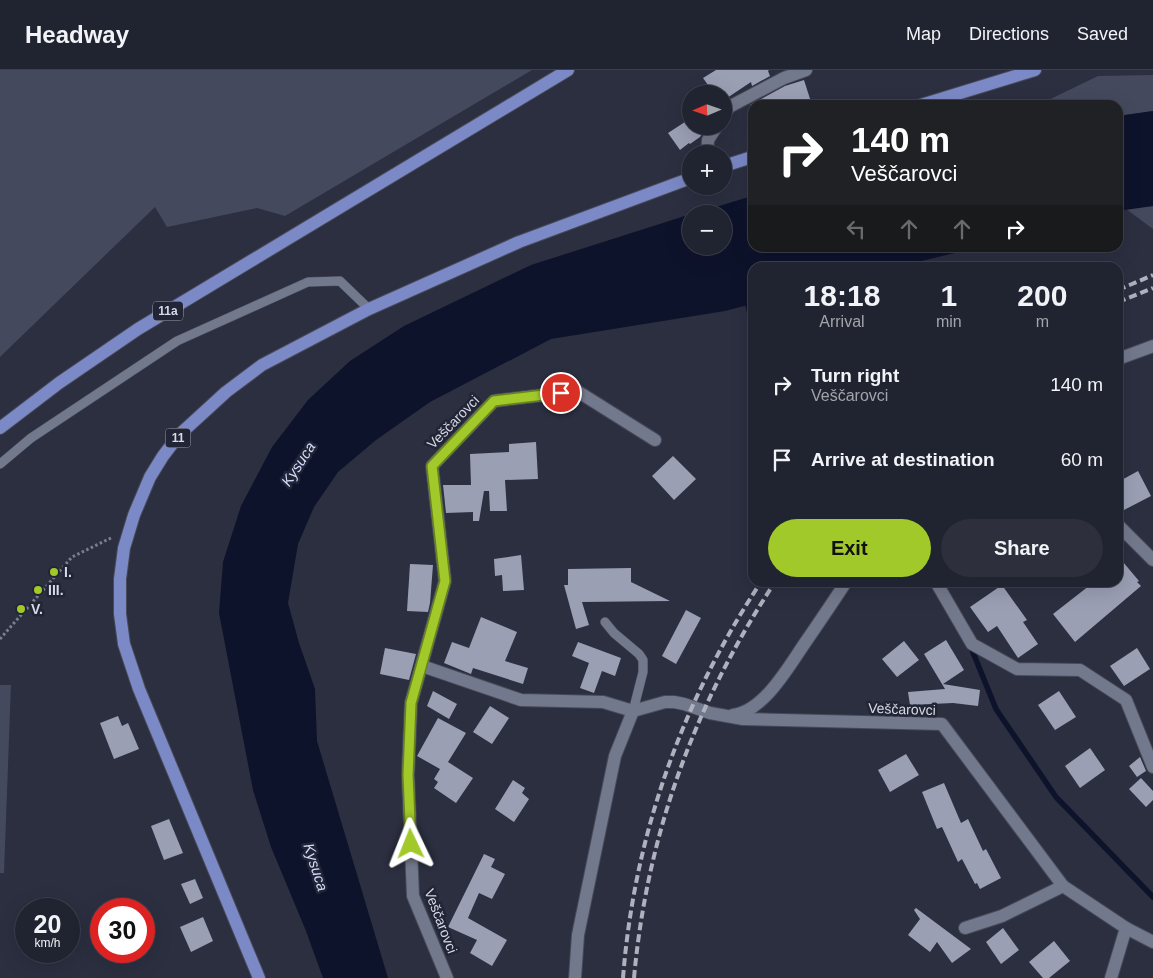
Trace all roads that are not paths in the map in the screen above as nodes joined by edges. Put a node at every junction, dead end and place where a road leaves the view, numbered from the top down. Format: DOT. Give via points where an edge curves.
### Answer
graph roads {
  1 [pos="568,70"];
  2 [pos="806,70"];
  3 [pos="1034,70"];
  4 [pos="937,100"];
  5 [pos="732,105"];
  6 [pos="748,158"];
  7 [pos="732,163"];
  8 [pos="682,181"];
  9 [pos="368,310"];
  10 [pos="1153,346"];
  11 [pos="1123,357"];
  12 [pos="0,428"];
  13 [pos="656,440"];
  14 [pos="0,464"];
  15 [pos="1123,530"];
  16 [pos="1153,560"];
  17 [pos="843,587"];
  18 [pos="939,587"];
  19 [pos="605,622"];
  20 [pos="422,666"];
  21 [pos="633,711"];
  22 [pos="721,715"];
  23 [pos="1153,767"];
  24 [pos="1063,886"];
  25 [pos="965,928"];
  26 [pos="1126,928"];
  27 [pos="1153,942"];
  28 [pos="259,978"];
  29 [pos="447,978"];
  30 [pos="575,978"];
  31 [pos="1111,978"];
  1 -- 12 [label="main road, 11a" via="138,329"];
  2 -- 5 [label="street"];
  3 -- 4 [label="main road"];
  6 -- 7 [label="main road"];
  8 -- 9 [label="main road, 11" via="519,242"];
  9 -- 14 [label="lane" via="340,282 308,282 177,341 31,438"];
  9 -- 28 [label="main road, 11" via="262,364 179,436 150,476 124,548 120,579 124,644 139,689"];
  10 -- 11 [label="street"];
  13 -- 20 [label="street, Veščarovci" via="577,391 494,401 432,466 445,581"];
  15 -- 16 [label="street"];
  17 -- 22 [label="street, Veščarovci" via="767,694 742,713"];
  18 -- 23 [label="street" via="972,644 1017,669 1080,670 1126,700"];
  19 -- 21 [label="lane" via="644,660"];
  20 -- 21 [label="street" via="520,700 603,702"];
  20 -- 29 [label="street, Veščarovci" via="411,703 408,775 413,896"];
  21 -- 22 [label="street, Veščarovci" via="674,702"];
  21 -- 30 [label="street" via="615,756 578,935"];
  22 -- 24 [label="street, Veščarovci" via="743,719 942,724"];
  24 -- 25 [label="street" via="1002,916"];
  24 -- 26 [label="street, Veščarovci"];
  26 -- 27 [label="street, Veščarovci"];
  26 -- 31 [label="street"];
}
